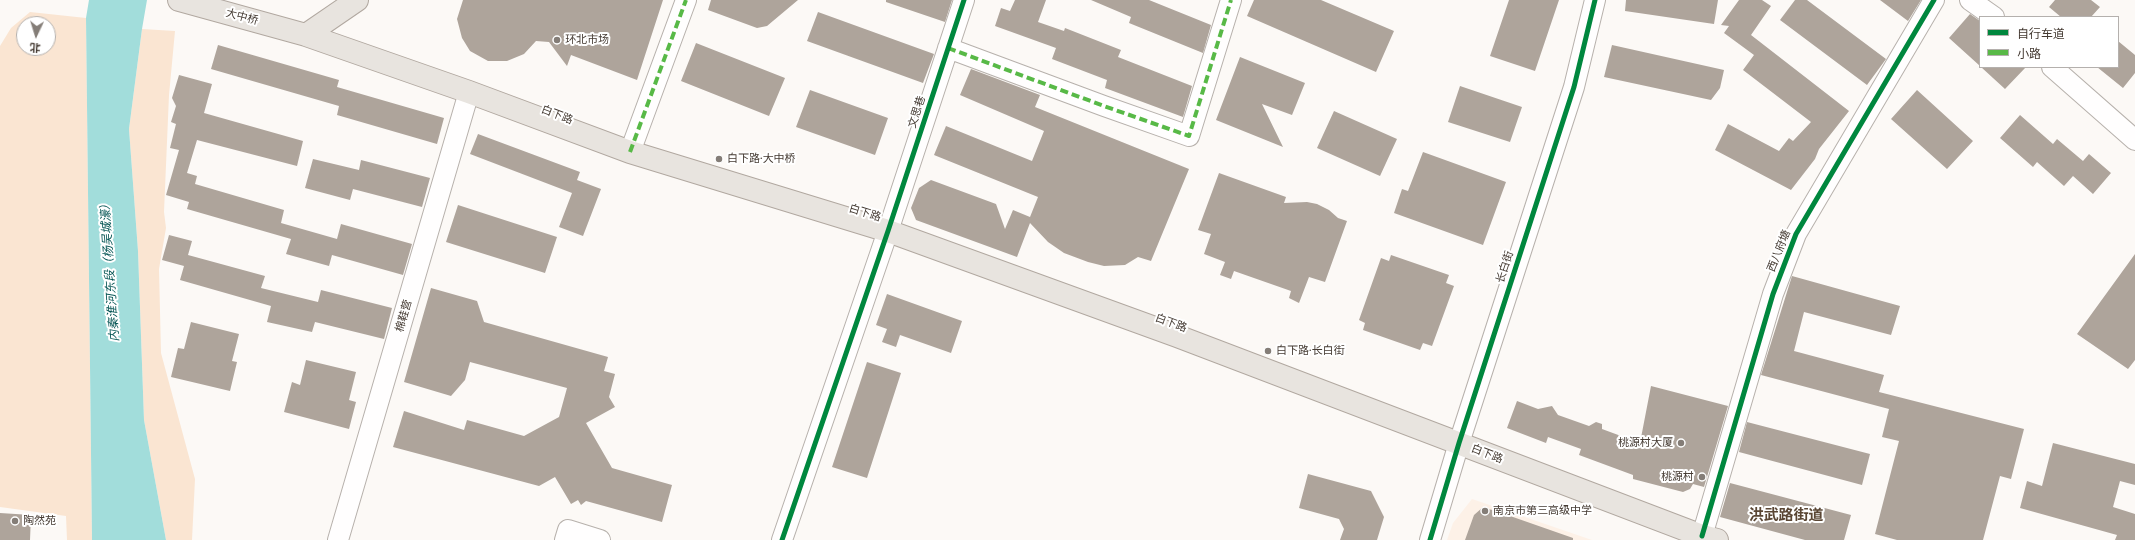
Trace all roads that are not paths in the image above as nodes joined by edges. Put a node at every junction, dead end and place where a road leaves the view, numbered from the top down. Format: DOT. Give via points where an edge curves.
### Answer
graph roads {
  1 [pos="179,0"];
  2 [pos="357,0"];
  3 [pos="686,0"];
  4 [pos="964,0"];
  5 [pos="1231,0"];
  6 [pos="1595,0"];
  7 [pos="1934,0"];
  8 [pos="1970,0"];
  9 [pos="1993,16"];
  10 [pos="306,35"];
  11 [pos="948,48"];
  12 [pos="2053,68"];
  13 [pos="470,92"];
  14 [pos="2135,140"];
  15 [pos="630,152"];
  16 [pos="888,231"];
  17 [pos="1458,443"];
  18 [pos="567,535"];
  19 [pos="1710,538"];
  20 [pos="338,540"];
  21 [pos="600,540"];
  22 [pos="782,540"];
  23 [pos="1430,540"];
  1 -- 10 [label="main road, 大中桥"];
  2 -- 10 [label="main road"];
  3 -- 15 [label="street"];
  4 -- 11 [label="street, 文思巷"];
  5 -- 11 [label="street" via="1189,136"];
  6 -- 17 [label="street, 长白街" via="1574,87"];
  7 -- 19 [label="street, 西八府塘" via="1796,234 1773,294"];
  8 -- 9 [label="street"];
  10 -- 13 [label="main road, 白下路"];
  11 -- 16 [label="street, 文思巷"];
  12 -- 14 [label="street"];
  13 -- 15 [label="main road, 白下路"];
  13 -- 20 [label="street, 棉鞋营"];
  15 -- 16 [label="main road, 白下路"];
  16 -- 17 [label="main road, 白下路" via="1177,336"];
  16 -- 22 [label="street, 文思巷"];
  17 -- 19 [label="main road, 白下路"];
  17 -- 23 [label="street, 长白街"];
  18 -- 21 [label="street"];
}
